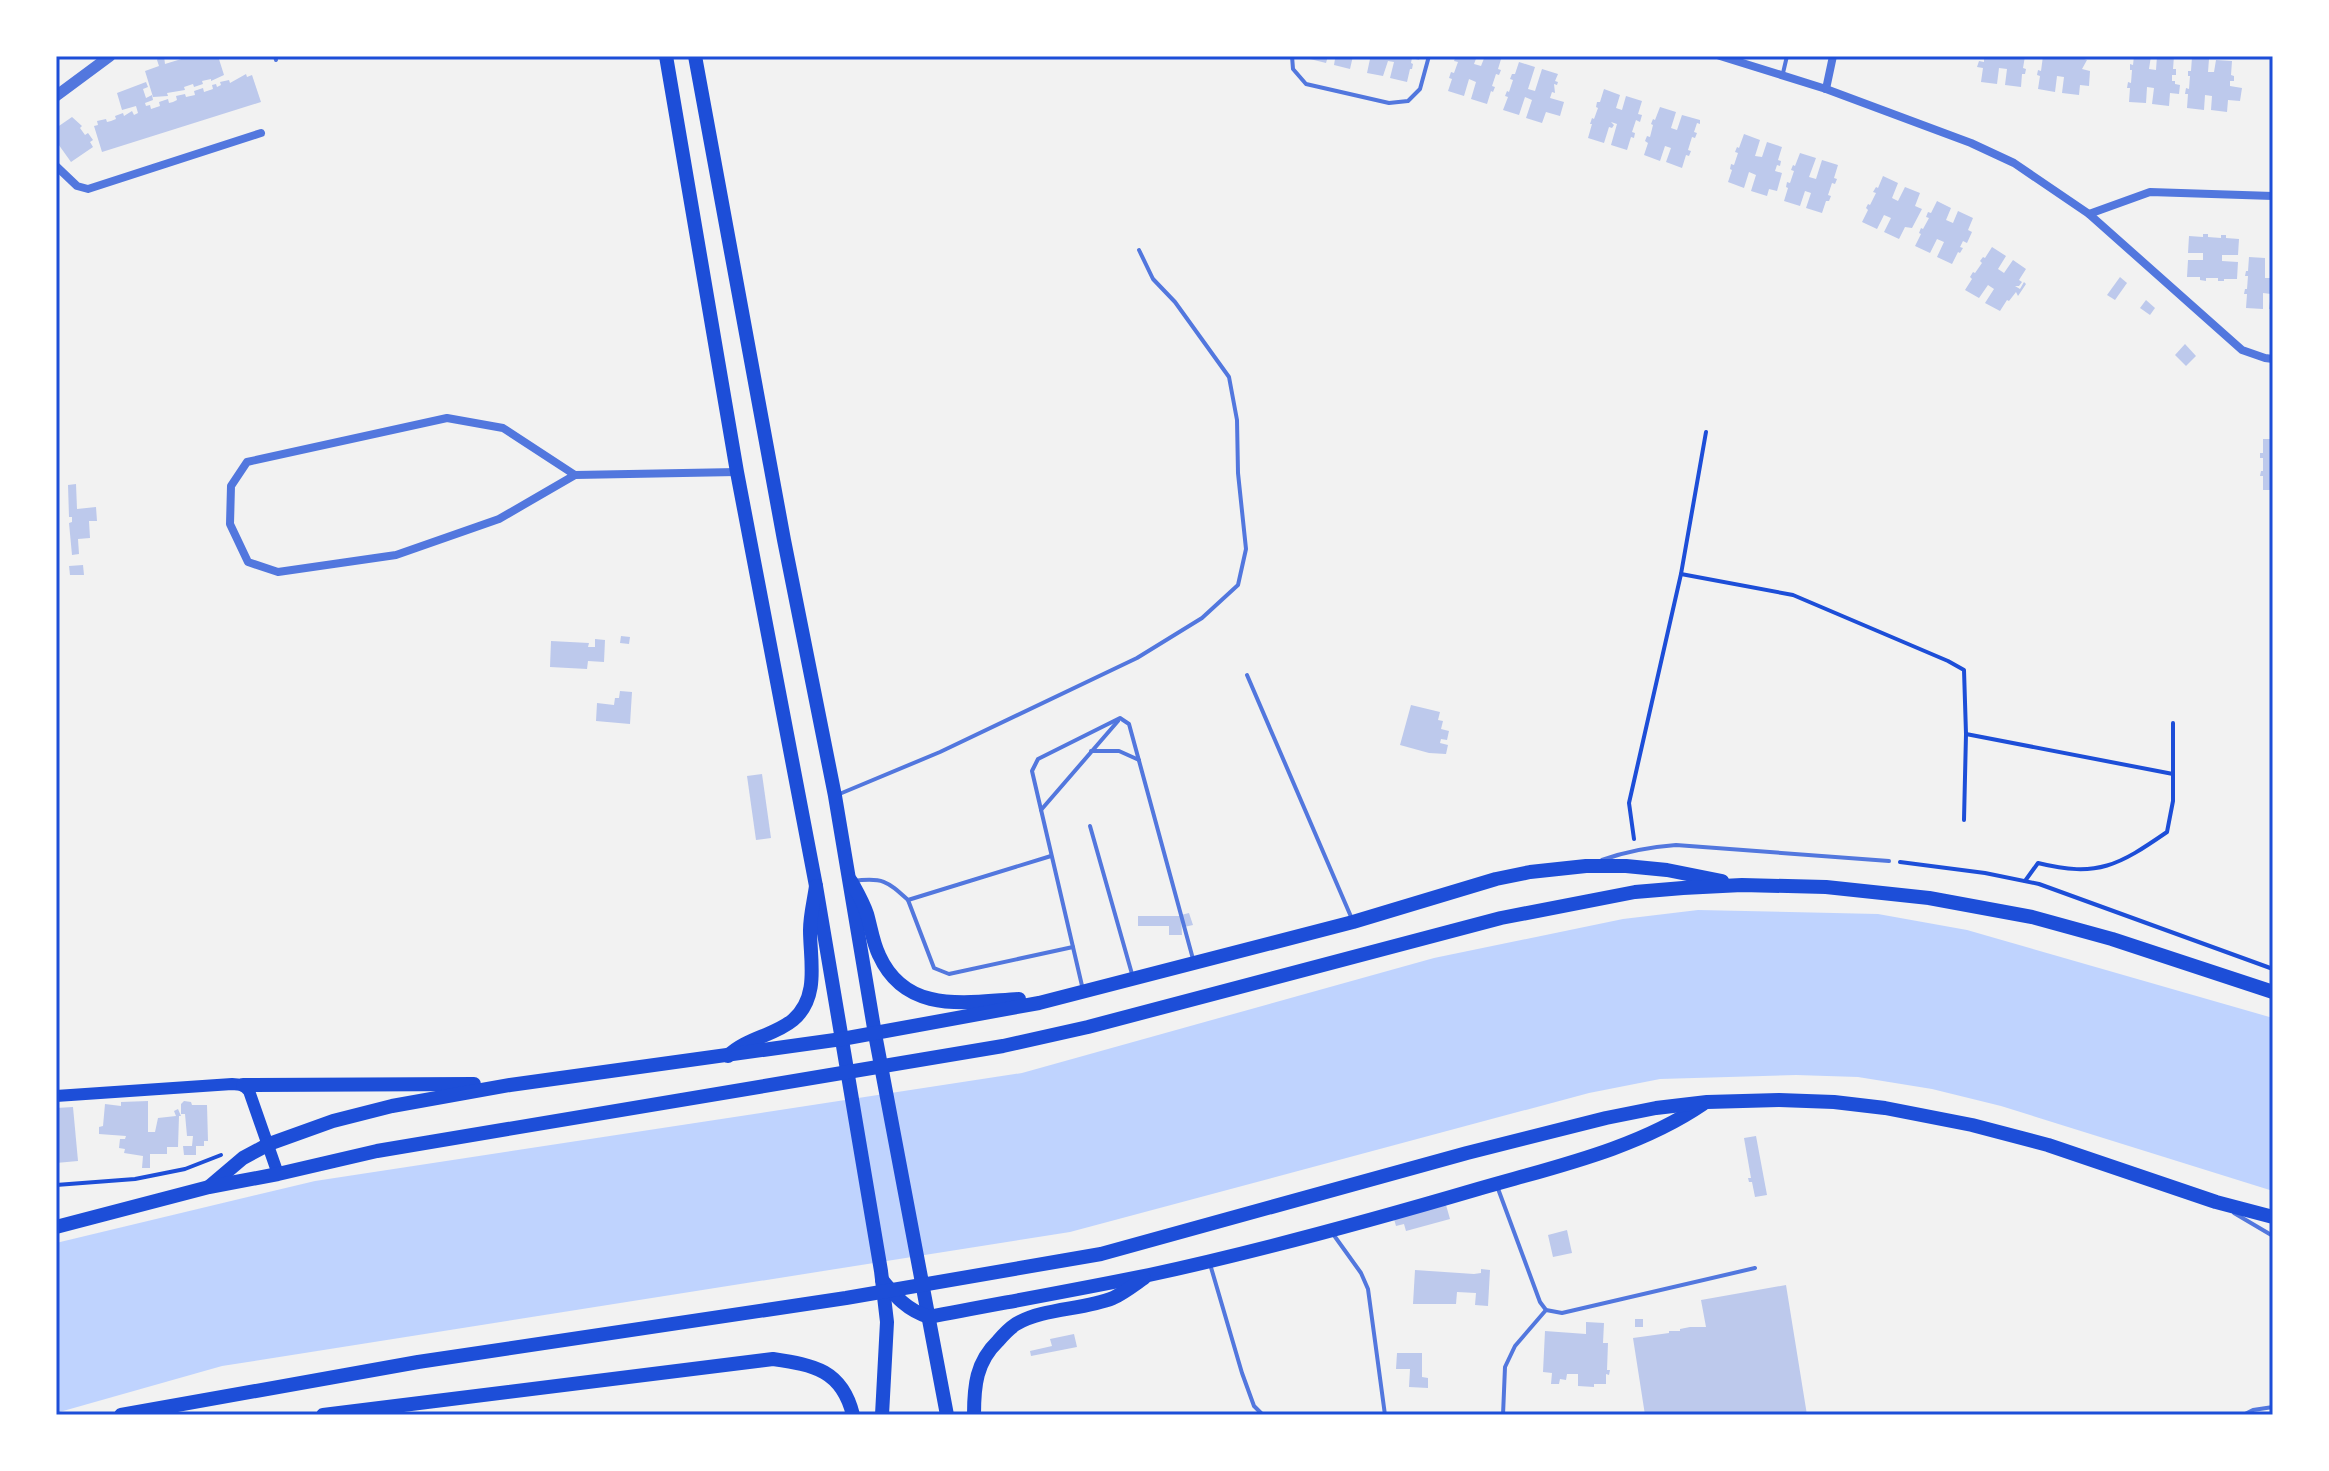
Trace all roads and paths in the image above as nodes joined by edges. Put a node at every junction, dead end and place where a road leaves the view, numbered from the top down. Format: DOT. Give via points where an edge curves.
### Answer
graph roads {
  1 [pos="110,56"];
  2 [pos="666,56"];
  3 [pos="695,56"];
  4 [pos="1292,56"];
  5 [pos="1429,56"];
  6 [pos="1720,56"];
  7 [pos="1787,56"];
  8 [pos="1833,56"];
  9 [pos="1782,75"];
  10 [pos="1826,89"];
  11 [pos="56,96"];
  12 [pos="261,133"];
  13 [pos="56,166"];
  14 [pos="2273,196"];
  15 [pos="2089,214"];
  16 [pos="1139,250"];
  17 [pos="2273,359"];
  18 [pos="1706,432"];
  19 [pos="737,472"];
  20 [pos="575,475"];
  21 [pos="1681,574"];
  22 [pos="1247,675"];
  23 [pos="1120,718"];
  24 [pos="2173,723"];
  25 [pos="1966,734"];
  26 [pos="1091,751"];
  27 [pos="1139,760"];
  28 [pos="2173,774"];
  29 [pos="835,796"];
  30 [pos="1041,810"];
  31 [pos="1964,820"];
  32 [pos="1090,826"];
  33 [pos="1635,850"];
  34 [pos="1051,856"];
  35 [pos="1889,861"];
  36 [pos="1586,866"];
  37 [pos="851,881"];
  38 [pos="2025,881"];
  39 [pos="1742,885"];
  40 [pos="816,886"];
  41 [pos="908,900"];
  42 [pos="1353,922"];
  43 [pos="1073,947"];
  44 [pos="1194,963"];
  45 [pos="2273,969"];
  46 [pos="1133,979"];
  47 [pos="1083,992"];
  48 [pos="2273,992"];
  49 [pos="1039,1003"];
  50 [pos="875,1034"];
  51 [pos="842,1039"];
  52 [pos="728,1056"];
  53 [pos="243,1085"];
  54 [pos="510,1085"];
  55 [pos="56,1096"];
  56 [pos="1707,1102"];
  57 [pos="269,1144"];
  58 [pos="231,1152"];
  59 [pos="278,1174"];
  60 [pos="1496,1184"];
  61 [pos="56,1185"];
  62 [pos="209,1187"];
  63 [pos="2216,1202"];
  64 [pos="2273,1217"];
  65 [pos="56,1227"];
  66 [pos="1331,1232"];
  67 [pos="2273,1236"];
  68 [pos="1209,1261"];
  69 [pos="1755,1268"];
  70 [pos="881,1275"];
  71 [pos="1149,1275"];
  72 [pos="928,1310"];
  73 [pos="1546,1310"];
  74 [pos="2273,1407"];
  75 [pos="121,1415"];
  76 [pos="323,1415"];
  77 [pos="853,1415"];
  78 [pos="882,1415"];
  79 [pos="947,1415"];
  80 [pos="974,1415"];
  81 [pos="1263,1415"];
  82 [pos="1385,1415"];
  83 [pos="1503,1415"];
  84 [pos="2243,1415"];
  1 -- 11 [label="street"];
  2 -- 19 [label="main road"];
  3 -- 29 [label="main road"];
  4 -- 5 [label="lane" via="1293,69 1306,84 1389,103 1408,101 1420,89"];
  6 -- 9 [label="street"];
  7 -- 9 [label="lane"];
  8 -- 10 [label="street"];
  9 -- 10 [label="street"];
  10 -- 15 [label="street" via="2014,163"];
  12 -- 13 [label="street" via="88,189"];
  14 -- 15 [label="street" via="2150,192"];
  15 -- 17 [label="street" via="2242,350"];
  16 -- 29 [label="lane" via="1153,279 1229,377 1246,549 1238,585 1202,618 1137,658"];
  18 -- 21 [label="path"];
  19 -- 20 [label="street"];
  19 -- 40 [label="main road"];
  20 -- 20 [label="street" via="499,519 396,555 278,572 248,562 230,524 231,486 247,462 447,418 503,428"];
  21 -- 25 [label="path" via="1793,595 1948,661 1964,670"];
  21 -- 33 [label="path" via="1629,803"];
  22 -- 42 [label="lane"];
  23 -- 26 [label="lane"];
  23 -- 27 [label="lane" via="1129,724"];
  23 -- 30 [label="lane" via="1038,759 1032,771"];
  24 -- 28 [label="path"];
  25 -- 28 [label="path"];
  25 -- 31 [label="path"];
  26 -- 27 [label="lane" via="1119,751"];
  26 -- 30 [label="lane"];
  27 -- 44 [label="lane"];
  28 -- 38 [label="path" via="2167,832 2102,869 2038,863"];
  29 -- 37 [label="main road"];
  30 -- 34 [label="lane"];
  32 -- 46 [label="lane"];
  33 -- 35 [label="lane" via="1676,845"];
  33 -- 36 [label="lane"];
  34 -- 41 [label="lane"];
  34 -- 43 [label="lane"];
  35 -- 38 [label="path"];
  36 -- 39 [label="main road" via="1667,870"];
  36 -- 42 [label="main road" via="1496,879"];
  37 -- 41 [label="lane" via="874,878"];
  37 -- 49 [label="main road" via="878,953 900,986 938,1002"];
  37 -- 50 [label="main road"];
  38 -- 45 [label="path"];
  39 -- 48 [label="main road" via="1929,898 2032,917"];
  39 -- 59 [label="main road" via="1635,892 1501,918 1003,1046 377,1151"];
  40 -- 51 [label="main road"];
  40 -- 52 [label="main road" via="806,1005 784,1027"];
  41 -- 43 [label="lane" via="934,968 949,974"];
  42 -- 44 [label="main road"];
  43 -- 47 [label="lane"];
  44 -- 46 [label="main road"];
  46 -- 47 [label="main road"];
  47 -- 49 [label="main road"];
  49 -- 50 [label="main road"];
  50 -- 51 [label="main road"];
  50 -- 72 [label="main road"];
  51 -- 52 [label="main road"];
  51 -- 70 [label="main road"];
  52 -- 54 [label="main road"];
  53 -- 54 [label="main road"];
  53 -- 55 [label="main road"];
  53 -- 57 [label="main road"];
  54 -- 57 [label="main road" via="392,1106"];
  56 -- 60 [label="main road" via="1653,1133"];
  56 -- 63 [label="main road" via="1834,1102 1972,1125"];
  56 -- 75 [label="main road" via="1606,1118 1101,1254 861,1296 418,1362"];
  57 -- 59 [label="main road"];
  57 -- 62 [label="main road"];
  58 -- 61 [label="path" via="135,1179"];
  59 -- 62 [label="main road"];
  60 -- 66 [label="main road"];
  60 -- 73 [label="lane"];
  62 -- 65 [label="main road"];
  63 -- 64 [label="main road"];
  63 -- 67 [label="lane"];
  66 -- 68 [label="main road"];
  66 -- 82 [label="lane" via="1368,1289"];
  68 -- 71 [label="main road"];
  68 -- 81 [label="lane" via="1250,1395"];
  69 -- 73 [label="lane" via="1562,1313"];
  70 -- 72 [label="main road" via="906,1307"];
  70 -- 78 [label="main road" via="887,1315"];
  71 -- 72 [label="main road"];
  71 -- 80 [label="main road" via="1110,1299 1034,1317 1004,1334 981,1361"];
  72 -- 79 [label="main road"];
  73 -- 83 [label="lane" via="1515,1346 1505,1367"];
  74 -- 84 [label="lane"];
  76 -- 77 [label="main road" via="773,1359 829,1373 845,1391"];
}
